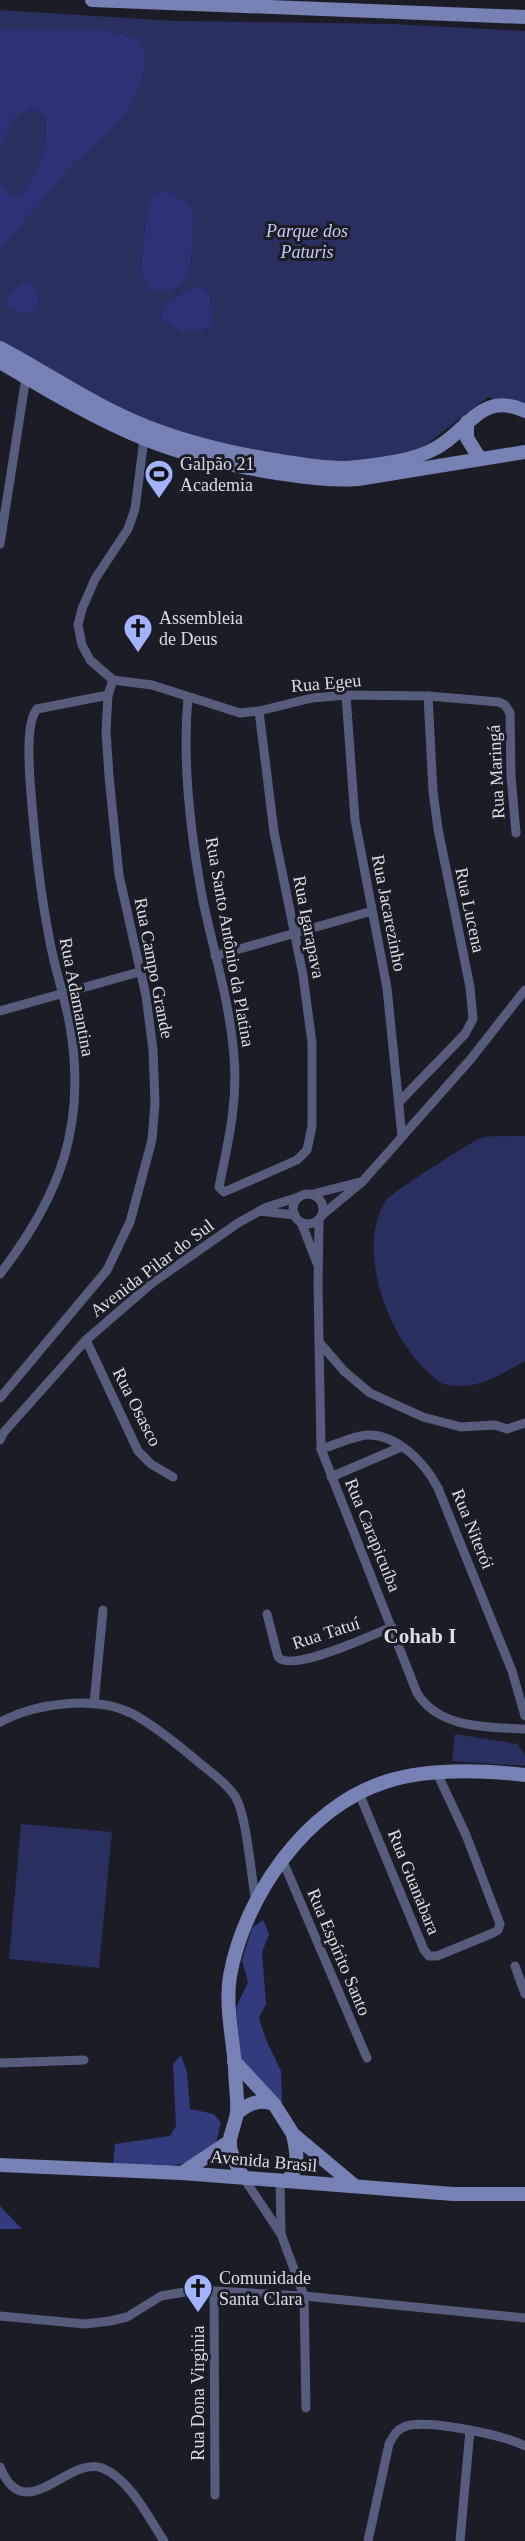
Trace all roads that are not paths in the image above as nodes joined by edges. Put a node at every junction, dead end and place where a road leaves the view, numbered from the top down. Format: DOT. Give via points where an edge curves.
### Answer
graph roads {
  1 [pos="92,0"];
  2 [pos="525,17"];
  3 [pos="0,348"];
  4 [pos="0,362"];
  5 [pos="26,377"];
  6 [pos="525,411"];
  7 [pos="466,422"];
  8 [pos="144,439"];
  9 [pos="525,441"];
  10 [pos="521,452"];
  11 [pos="480,459"];
  12 [pos="0,544"];
  13 [pos="113,680"];
  14 [pos="108,695"];
  15 [pos="346,695"];
  16 [pos="428,696"];
  17 [pos="188,697"];
  18 [pos="509,709"];
  19 [pos="259,711"];
  20 [pos="516,833"];
  21 [pos="372,911"];
  22 [pos="295,934"];
  23 [pos="215,956"];
  24 [pos="139,972"];
  25 [pos="525,990"];
  26 [pos="63,993"];
  27 [pos="0,1011"];
  28 [pos="399,1102"];
  29 [pos="402,1136"];
  30 [pos="362,1182"];
  31 [pos="221,1191"];
  32 [pos="313,1194"];
  33 [pos="299,1197"];
  34 [pos="259,1211"];
  35 [pos="321,1217"];
  36 [pos="298,1219"];
  37 [pos="318,1266"];
  38 [pos="0,1274"];
  39 [pos="86,1340"];
  40 [pos="318,1342"];
  41 [pos="0,1398"];
  42 [pos="525,1423"];
  43 [pos="1,1433"];
  44 [pos="401,1447"];
  45 [pos="321,1449"];
  46 [pos="173,1477"];
  47 [pos="332,1477"];
  48 [pos="103,1610"];
  49 [pos="267,1614"];
  50 [pos="392,1627"];
  51 [pos="94,1704"];
  52 [pos="525,1716"];
  53 [pos="0,1722"];
  54 [pos="525,1729"];
  55 [pos="437,1773"];
  56 [pos="525,1775"];
  57 [pos="359,1793"];
  58 [pos="282,1859"];
  59 [pos="256,1902"];
  60 [pos="515,1965"];
  61 [pos="525,1994"];
  62 [pos="367,2058"];
  63 [pos="84,2060"];
  64 [pos="234,2061"];
  65 [pos="0,2062"];
  66 [pos="274,2104"];
  67 [pos="237,2113"];
  68 [pos="293,2134"];
  69 [pos="230,2141"];
  70 [pos="0,2165"];
  71 [pos="182,2173"];
  72 [pos="243,2177"];
  73 [pos="283,2181"];
  74 [pos="354,2186"];
  75 [pos="525,2194"];
  76 [pos="281,2234"];
  77 [pos="214,2291"];
  78 [pos="304,2296"];
  79 [pos="0,2316"];
  80 [pos="525,2318"];
  81 [pos="306,2408"];
  82 [pos="470,2430"];
  83 [pos="525,2446"];
  84 [pos="0,2467"];
  85 [pos="214,2495"];
  86 [pos="164,2541"];
  87 [pos="368,2541"];
  88 [pos="460,2541"];
  1 -- 2 [label="main road"];
  3 -- 7 [label="main road" via="148,427 247,456 326,467 357,467 418,457 439,447"];
  4 -- 5 [label="main road"];
  5 -- 8 [label="main road"];
  5 -- 12 [label="street"];
  6 -- 7 [label="main road" via="500,404"];
  7 -- 11 [label="main road" via="467,438"];
  8 -- 11 [label="main road" via="244,468 334,480"];
  8 -- 13 [label="street" via="135,509 128,530 95,579 78,625 90,660"];
  9 -- 10 [label="main road"];
  10 -- 11 [label="main road"];
  13 -- 14 [label="street, Rua Campo Grande"];
  13 -- 17 [label="street, Rua Egeu" via="152,685"];
  14 -- 24 [label="street, Rua Campo Grande" via="106,731 119,875"];
  14 -- 26 [label="street, Rua Adamantina" via="37,709 32,722 29,762 34,835 50,945"];
  15 -- 16 [label="street, Rua Egeu"];
  15 -- 19 [label="street, Rua Egeu" via="302,700"];
  15 -- 21 [label="street, Rua Jacarezinho" via="355,820"];
  16 -- 18 [label="street, Rua Egeu" via="489,700"];
  16 -- 28 [label="street, Rua Lucena" via="438,829 473,1019 468,1030"];
  17 -- 19 [label="street, Rua Egeu" via="229,712"];
  17 -- 23 [label="street, Rua Santo Antônio da Platina" via="189,799"];
  18 -- 20 [label="street, Rua Maringá"];
  19 -- 22 [label="street, Rua Igarapava" via="274,832"];
  21 -- 22 [label="street"];
  21 -- 28 [label="street, Rua Jacarezinho" via="387,988"];
  22 -- 23 [label="street"];
  22 -- 31 [label="street, Rua Igarapava" via="312,1043 314,1103 307,1150 290,1164"];
  23 -- 31 [label="street, Rua Santo Antônio da Platina" via="228,1004 234,1057 233,1119"];
  24 -- 26 [label="street"];
  24 -- 41 [label="street, Rua Campo Grande" via="152,1038 155,1103 152,1140 130,1222 107,1270"];
  25 -- 29 [label="street" via="470,1060"];
  26 -- 27 [label="street"];
  26 -- 38 [label="street, Rua Adamantina" via="74,1059 76,1095 72,1125 49,1200"];
  28 -- 29 [label="street, Rua Jacarezinho"];
  29 -- 30 [label="street"];
  30 -- 32 [label="street, Avenida Pilar do Sul"];
  30 -- 35 [label="street"];
  32 -- 33 [label="street, Avenida Pilar do Sul"];
  32 -- 35 [label="street" via="321,1200"];
  33 -- 34 [label="street, Avenida Pilar do Sul"];
  33 -- 36 [label="street" via="294,1205"];
  34 -- 36 [label="street"];
  34 -- 39 [label="street, Avenida Pilar do Sul" via="182,1261"];
  35 -- 36 [label="street" via="311,1224"];
  35 -- 37 [label="street, Rua Carapicuíba"];
  36 -- 37 [label="street, Rua Carapicuíba"];
  37 -- 40 [label="street, Rua Carapicuíba"];
  39 -- 43 [label="street, Avenida Pilar do Sul"];
  39 -- 46 [label="street, Rua Osasco" via="138,1451"];
  40 -- 42 [label="street" via="370,1393 423,1417 461,1427 495,1425 507,1429"];
  40 -- 45 [label="street, Rua Carapicuíba"];
  44 -- 45 [label="street, Rua Niterói" via="382,1437 365,1436"];
  44 -- 47 [label="street"];
  44 -- 52 [label="street, Rua Niterói" via="422,1462 438,1488 512,1671"];
  45 -- 47 [label="street, Rua Carapicuíba"];
  47 -- 50 [label="street, Rua Carapicuíba"];
  48 -- 51 [label="street"];
  49 -- 50 [label="street, Rua Tatuí" via="278,1657 287,1662 305,1660"];
  50 -- 54 [label="street, Rua Carapicuíba" via="417,1693 429,1708 453,1720 480,1726"];
  51 -- 53 [label="street" via="37,1709"];
  51 -- 59 [label="street" via="134,1714 189,1754 231,1792 240,1809"];
  55 -- 56 [label="main road"];
  55 -- 57 [label="main road" via="396,1779"];
  55 -- 57 [label="street, Rua Guanabara" via="500,1924 493,1933 437,1956 429,1956 424,1950"];
  57 -- 58 [label="main road" via="326,1816"];
  58 -- 59 [label="main road"];
  58 -- 62 [label="street, Rua Espírito Santo"];
  59 -- 64 [label="main road" via="230,1977"];
  60 -- 61 [label="street"];
  63 -- 65 [label="street"];
  64 -- 66 [label="main road"];
  64 -- 67 [label="main road"];
  66 -- 67 [label="main road" via="252,2103"];
  66 -- 68 [label="main road"];
  67 -- 69 [label="main road"];
  68 -- 73 [label="main road" via="298,2159 294,2173"];
  68 -- 74 [label="main road"];
  69 -- 71 [label="main road"];
  69 -- 72 [label="main road"];
  70 -- 71 [label="main road, Avenida Brasil"];
  71 -- 72 [label="main road, Avenida Brasil"];
  72 -- 73 [label="main road, Avenida Brasil"];
  72 -- 76 [label="street"];
  73 -- 74 [label="main road, Avenida Brasil"];
  73 -- 76 [label="street"];
  74 -- 75 [label="main road, Avenida Brasil" via="453,2194"];
  76 -- 78 [label="street"];
  77 -- 78 [label="street"];
  77 -- 79 [label="street" via="160,2296 127,2317 85,2324"];
  77 -- 85 [label="street, Rua Dona Virginia"];
  78 -- 80 [label="street"];
  78 -- 81 [label="street"];
  82 -- 83 [label="street"];
  82 -- 87 [label="street" via="414,2424 401,2427 394,2434"];
  82 -- 88 [label="street"];
  84 -- 86 [label="street" via="4,2478 27,2492 47,2488 84,2468 102,2468 127,2487"];
}
